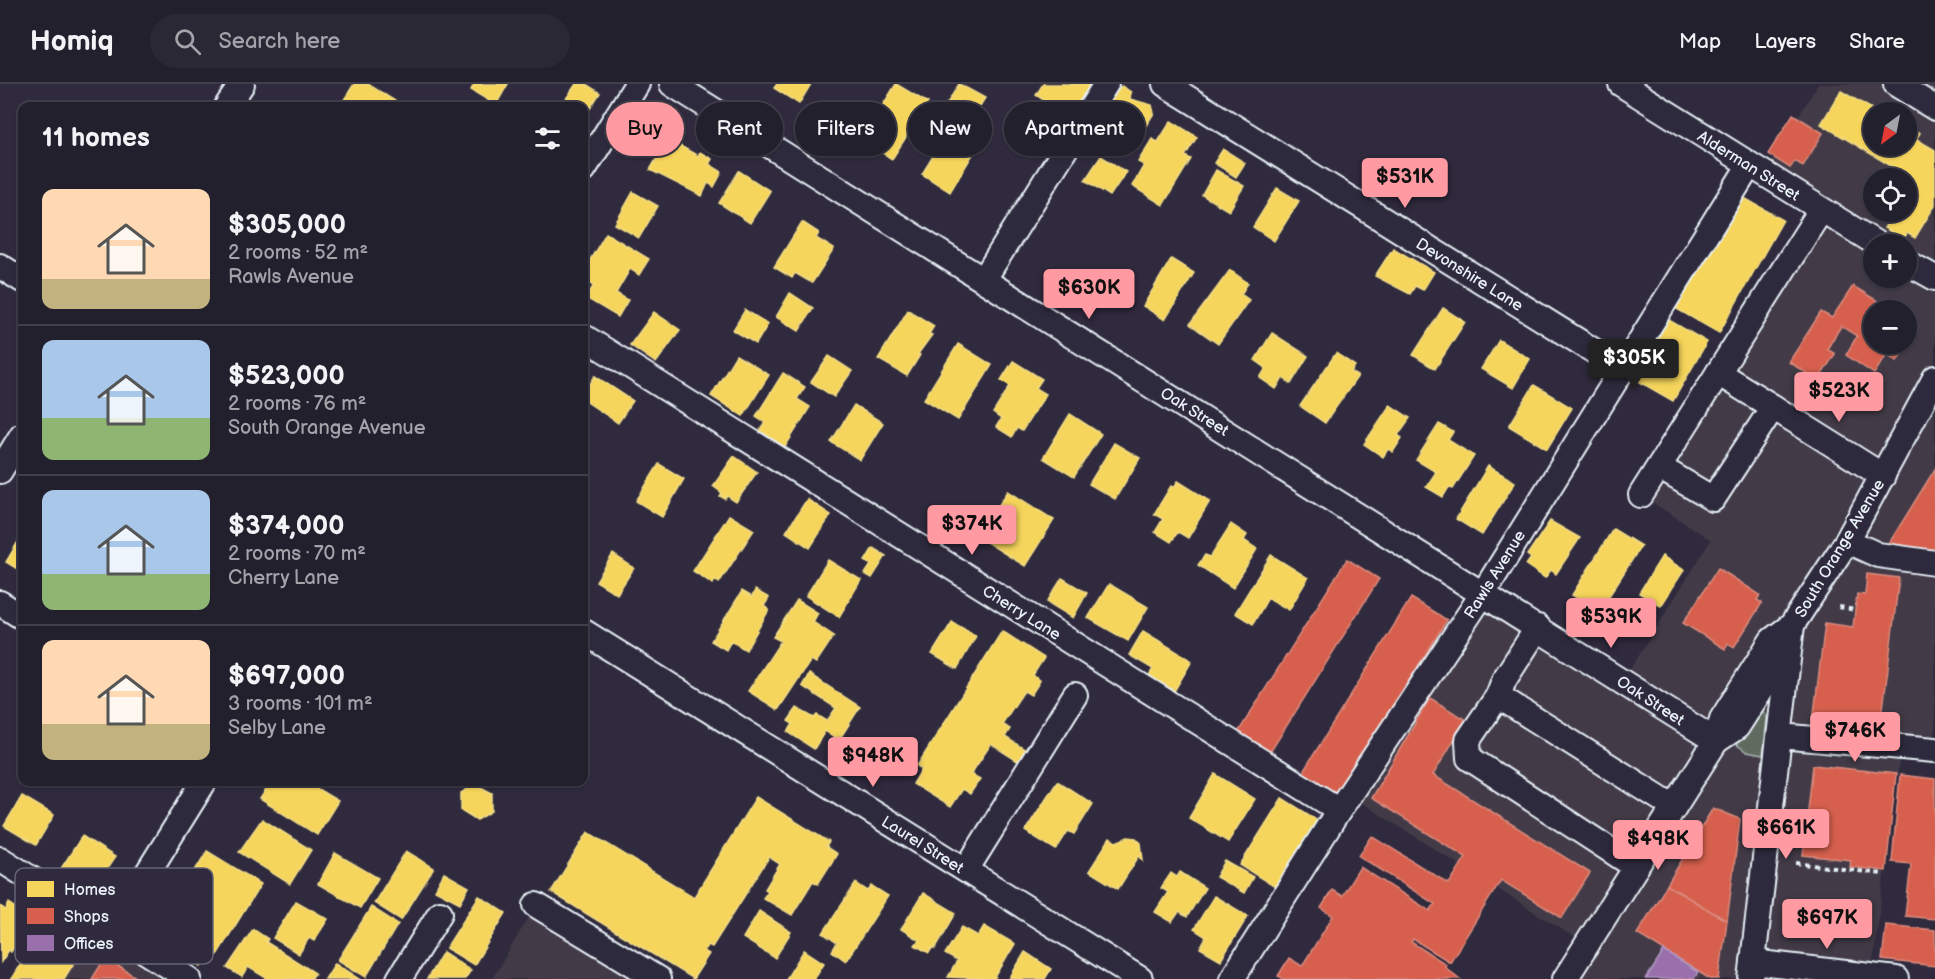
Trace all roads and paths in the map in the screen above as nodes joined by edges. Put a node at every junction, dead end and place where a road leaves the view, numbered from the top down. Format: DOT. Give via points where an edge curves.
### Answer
graph roads {
  1 [pos="242,84"];
  2 [pos="637,84"];
  3 [pos="672,84"];
  4 [pos="1106,84"];
  5 [pos="1165,84"];
  6 [pos="1621,84"];
  7 [pos="1896,84"];
  8 [pos="230,102"];
  9 [pos="1935,108"];
  10 [pos="588,163"];
  11 [pos="1749,166"];
  12 [pos="1821,210"];
  13 [pos="1863,236"];
  14 [pos="0,266"];
  15 [pos="1917,268"];
  16 [pos="18,277"];
  17 [pos="1935,278"];
  18 [pos="984,279"];
  19 [pos="588,340"];
  20 [pos="1623,369"];
  21 [pos="1718,373"];
  22 [pos="1935,378"];
  23 [pos="1773,407"];
  24 [pos="18,441"];
  25 [pos="1,467"];
  26 [pos="1659,467"];
  27 [pos="1883,476"];
  28 [pos="1641,495"];
  29 [pos="1847,541"];
  30 [pos="1935,563"];
  31 [pos="1484,592"];
  32 [pos="0,603"];
  33 [pos="1839,608"];
  34 [pos="1855,610"];
  35 [pos="18,614"];
  36 [pos="1538,627"];
  37 [pos="588,634"];
  38 [pos="1791,634"];
  39 [pos="1076,695"];
  40 [pos="1498,696"];
  41 [pos="1780,736"];
  42 [pos="1716,741"];
  43 [pos="1935,750"];
  44 [pos="202,786"];
  45 [pos="1674,807"];
  46 [pos="1339,810"];
  47 [pos="0,859"];
  48 [pos="1796,863"];
  49 [pos="1636,867"];
  50 [pos="151,868"];
  51 [pos="15,869"];
  52 [pos="966,870"];
  53 [pos="1882,874"];
  54 [pos="536,905"];
  55 [pos="440,913"];
  56 [pos="165,964"];
  57 [pos="1752,970"];
  58 [pos="189,979"];
  59 [pos="399,979"];
  60 [pos="658,979"];
  61 [pos="1140,979"];
  62 [pos="1232,979"];
  63 [pos="1565,979"];
  64 [pos="1896,979"];
  1 -- 8 [label="street"];
  2 -- 10 [label="street"];
  3 -- 18 [label="street, Oak Street"];
  4 -- 18 [label="street"];
  5 -- 20 [label="street, Devonshire Lane"];
  6 -- 11 [label="street, Alderman Street"];
  7 -- 9 [label="street"];
  11 -- 12 [label="street, Alderman Street"];
  11 -- 20 [label="street, Rawls Avenue"];
  12 -- 13 [label="street, Alderman Street"];
  12 -- 21 [label="street"];
  14 -- 16 [label="street"];
  15 -- 17 [label="street"];
  18 -- 31 [label="street, Oak Street"];
  19 -- 46 [label="street, Cherry Lane"];
  20 -- 31 [label="street, Rawls Avenue"];
  21 -- 23 [label="street"];
  21 -- 26 [label="street"];
  22 -- 27 [label="street, South Orange Avenue"];
  23 -- 26 [label="street" via="1713,499"];
  23 -- 27 [label="street"];
  24 -- 25 [label="street"];
  26 -- 28 [label="street"];
  27 -- 29 [label="street, South Orange Avenue"];
  29 -- 30 [label="street" via="1878,555"];
  29 -- 38 [label="street, South Orange Avenue"];
  31 -- 36 [label="street, Oak Street"];
  31 -- 46 [label="street, Rawls Avenue"];
  32 -- 35 [label="street"];
  33 -- 34 [label="path"];
  36 -- 40 [label="street"];
  36 -- 42 [label="street, Oak Street"];
  37 -- 52 [label="street, Laurel Street"];
  38 -- 41 [label="street"];
  38 -- 42 [label="street, South Orange Avenue" via="1772,640 1722,719"];
  39 -- 52 [label="street"];
  40 -- 45 [label="street"];
  40 -- 49 [label="street" via="1468,740 1469,758"];
  41 -- 43 [label="street"];
  41 -- 57 [label="street"];
  42 -- 45 [label="street, South Orange Avenue"];
  44 -- 50 [label="street"];
  45 -- 49 [label="street, South Orange Avenue"];
  46 -- 62 [label="street, Rawls Avenue"];
  47 -- 51 [label="street"];
  48 -- 53 [label="path"];
  49 -- 63 [label="street, South Orange Avenue"];
  52 -- 61 [label="street, Laurel Street"];
  54 -- 60 [label="street"];
  55 -- 59 [label="street"];
  56 -- 58 [label="street"];
  57 -- 64 [label="street"];
}
